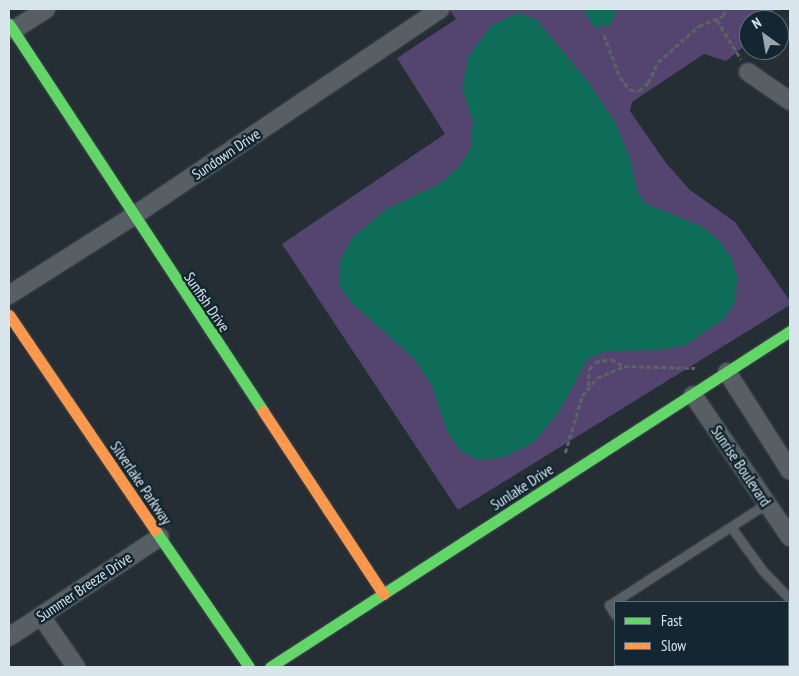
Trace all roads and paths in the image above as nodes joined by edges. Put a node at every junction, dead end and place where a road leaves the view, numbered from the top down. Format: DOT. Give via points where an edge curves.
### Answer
graph roads {
  1 [pos="46,9"];
  2 [pos="440,9"];
  3 [pos="726,9"];
  4 [pos="717,20"];
  5 [pos="11,27"];
  6 [pos="604,34"];
  7 [pos="748,72"];
  8 [pos="790,101"];
  9 [pos="132,217"];
  10 [pos="9,295"];
  11 [pos="9,315"];
  12 [pos="790,330"];
  13 [pos="624,366"];
  14 [pos="702,367"];
  15 [pos="727,372"];
  16 [pos="588,386"];
  17 [pos="693,395"];
  18 [pos="564,456"];
  19 [pos="790,471"];
  20 [pos="766,504"];
  21 [pos="731,527"];
  22 [pos="160,537"];
  23 [pos="790,537"];
  24 [pos="383,594"];
  25 [pos="790,599"];
  26 [pos="615,601"];
  27 [pos="614,602"];
  28 [pos="614,612"];
  29 [pos="41,616"];
  30 [pos="9,637"];
  31 [pos="76,667"];
  32 [pos="249,667"];
  33 [pos="270,667"];
  1 -- 5 [label="street"];
  2 -- 9 [label="street, Sundown Drive"];
  3 -- 4 [label="path"];
  4 -- 6 [label="path" via="699,26 658,62 639,92 630,90 620,77"];
  4 -- 7 [label="path"];
  5 -- 9 [label="street, Sunfish Drive"];
  7 -- 8 [label="street"];
  9 -- 10 [label="street, Sundown Drive"];
  9 -- 24 [label="street, Sunfish Drive"];
  11 -- 22 [label="street, Silverlake Parkway"];
  12 -- 15 [label="street, Sunlake Drive"];
  13 -- 14 [label="path"];
  13 -- 16 [label="path" via="607,371"];
  13 -- 16 [label="path" via="611,359 595,362 589,368"];
  15 -- 17 [label="street, Sunlake Drive"];
  15 -- 19 [label="street"];
  16 -- 18 [label="path" via="576,413"];
  17 -- 20 [label="street, Sunrise Boulevard"];
  17 -- 24 [label="street, Sunlake Drive"];
  20 -- 21 [label="lane"];
  20 -- 23 [label="street, Sunrise Boulevard"];
  21 -- 25 [label="lane" via="763,571"];
  21 -- 26 [label="lane"];
  22 -- 29 [label="street, Summer Breeze Drive"];
  22 -- 32 [label="street, Silverlake Parkway"];
  24 -- 33 [label="street, Sunlake Drive"];
  27 -- 28 [label="lane" via="609,605"];
  29 -- 30 [label="street, Summer Breeze Drive"];
  29 -- 31 [label="street"];
}
